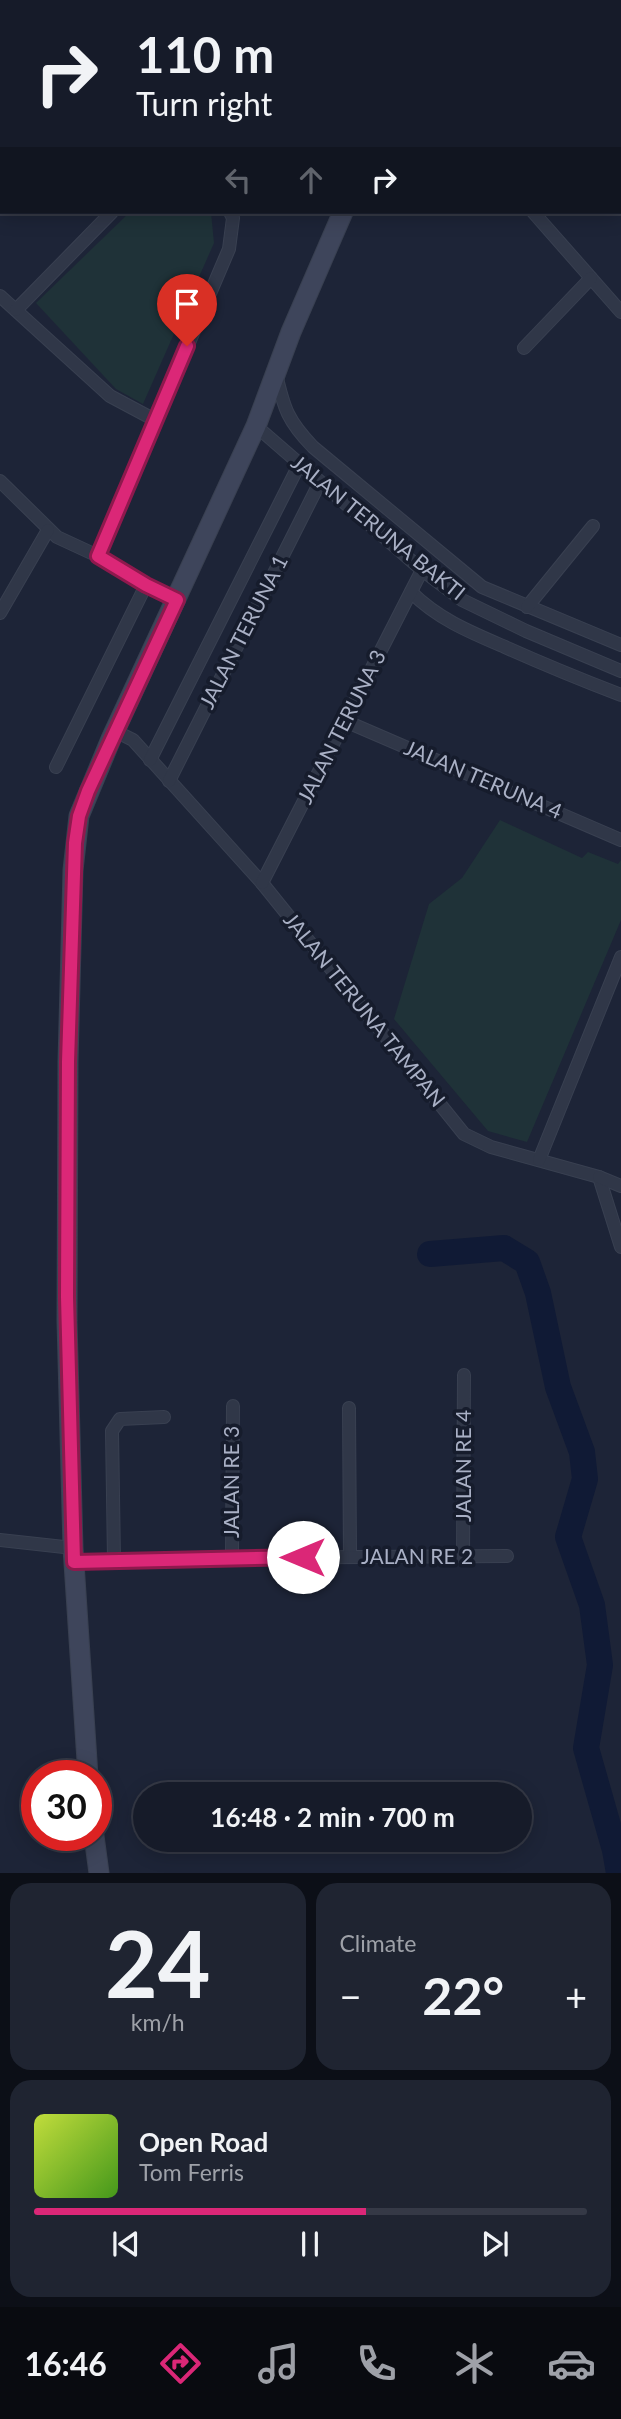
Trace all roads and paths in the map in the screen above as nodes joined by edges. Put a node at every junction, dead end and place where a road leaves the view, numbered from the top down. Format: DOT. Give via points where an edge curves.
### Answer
graph roads {
  1 [pos="110,214"];
  2 [pos="231,214"];
  3 [pos="342,214"];
  4 [pos="535,214"];
  5 [pos="591,278"];
  6 [pos="0,296"];
  7 [pos="16,310"];
  8 [pos="621,312"];
  9 [pos="524,348"];
  10 [pos="276,373"];
  11 [pos="155,420"];
  12 [pos="256,426"];
  13 [pos="299,465"];
  14 [pos="0,481"];
  15 [pos="320,482"];
  16 [pos="593,526"];
  17 [pos="48,530"];
  18 [pos="98,556"];
  19 [pos="422,570"];
  20 [pos="146,585"];
  21 [pos="411,593"];
  22 [pos="177,600"];
  23 [pos="527,607"];
  24 [pos="0,613"];
  25 [pos="621,645"];
  26 [pos="621,671"];
  27 [pos="621,695"];
  28 [pos="345,721"];
  29 [pos="115,731"];
  30 [pos="150,760"];
  31 [pos="56,768"];
  32 [pos="169,781"];
  33 [pos="621,840"];
  34 [pos="262,883"];
  35 [pos="621,957"];
  36 [pos="539,1160"];
  37 [pos="600,1177"];
  38 [pos="621,1186"];
  39 [pos="621,1247"];
  40 [pos="464,1375"];
  41 [pos="233,1406"];
  42 [pos="349,1408"];
  43 [pos="164,1417"];
  44 [pos="0,1541"];
  45 [pos="73,1555"];
  46 [pos="508,1556"];
  47 [pos="350,1557"];
  48 [pos="463,1557"];
  49 [pos="232,1558"];
  50 [pos="114,1560"];
  51 [pos="87,1760"];
  52 [pos="96,1851"];
  53 [pos="99,1873"];
  1 -- 7 [label="street"];
  2 -- 11 [label="street" via="229,249"];
  3 -- 10 [label="street"];
  4 -- 5 [label="street"];
  5 -- 8 [label="street"];
  5 -- 9 [label="street"];
  6 -- 7 [label="street"];
  7 -- 11 [label="street" via="110,396"];
  10 -- 12 [label="street"];
  10 -- 23 [label="street" via="289,418 313,447 465,575"];
  11 -- 18 [label="street"];
  12 -- 13 [label="street, JALAN TERUNA BAKTI"];
  12 -- 22 [label="street"];
  13 -- 15 [label="street, JALAN TERUNA BAKTI"];
  13 -- 30 [label="street"];
  14 -- 17 [label="street"];
  15 -- 19 [label="street, JALAN TERUNA BAKTI"];
  15 -- 32 [label="street, JALAN TERUNA 1"];
  16 -- 23 [label="street"];
  17 -- 18 [label="street"];
  17 -- 24 [label="street"];
  18 -- 20 [label="street"];
  19 -- 21 [label="street, JALAN TERUNA 3"];
  19 -- 26 [label="street, JALAN TERUNA BAKTI" via="462,600"];
  20 -- 22 [label="street"];
  20 -- 31 [label="street"];
  21 -- 27 [label="street" via="453,624"];
  21 -- 28 [label="street, JALAN TERUNA 3"];
  22 -- 29 [label="street"];
  23 -- 25 [label="street"];
  28 -- 33 [label="street, JALAN TERUNA 4"];
  28 -- 34 [label="street, JALAN TERUNA 3"];
  29 -- 30 [label="street, JALAN TERUNA TAMPAN" via="133,740"];
  29 -- 45 [label="street" via="79,816 73,870 67,1294"];
  30 -- 32 [label="street, JALAN TERUNA TAMPAN"];
  32 -- 34 [label="street, JALAN TERUNA TAMPAN"];
  34 -- 36 [label="street, JALAN TERUNA TAMPAN" via="464,1134"];
  35 -- 36 [label="street"];
  36 -- 37 [label="street, JALAN TERUNA TAMPAN"];
  37 -- 38 [label="street, JALAN TERUNA TAMPAN"];
  37 -- 39 [label="street"];
  40 -- 48 [label="street, JALAN RE 4"];
  41 -- 49 [label="street, JALAN RE 3"];
  42 -- 47 [label="street"];
  43 -- 50 [label="street" via="120,1419 112,1431"];
  44 -- 45 [label="street, JALAN RE 2"];
  45 -- 50 [label="street, JALAN RE 2"];
  45 -- 51 [label="street"];
  46 -- 48 [label="street, JALAN RE 2"];
  47 -- 48 [label="street, JALAN RE 2"];
  47 -- 49 [label="street, JALAN RE 2"];
  49 -- 50 [label="street, JALAN RE 2"];
  52 -- 53 [label="street"];
}
